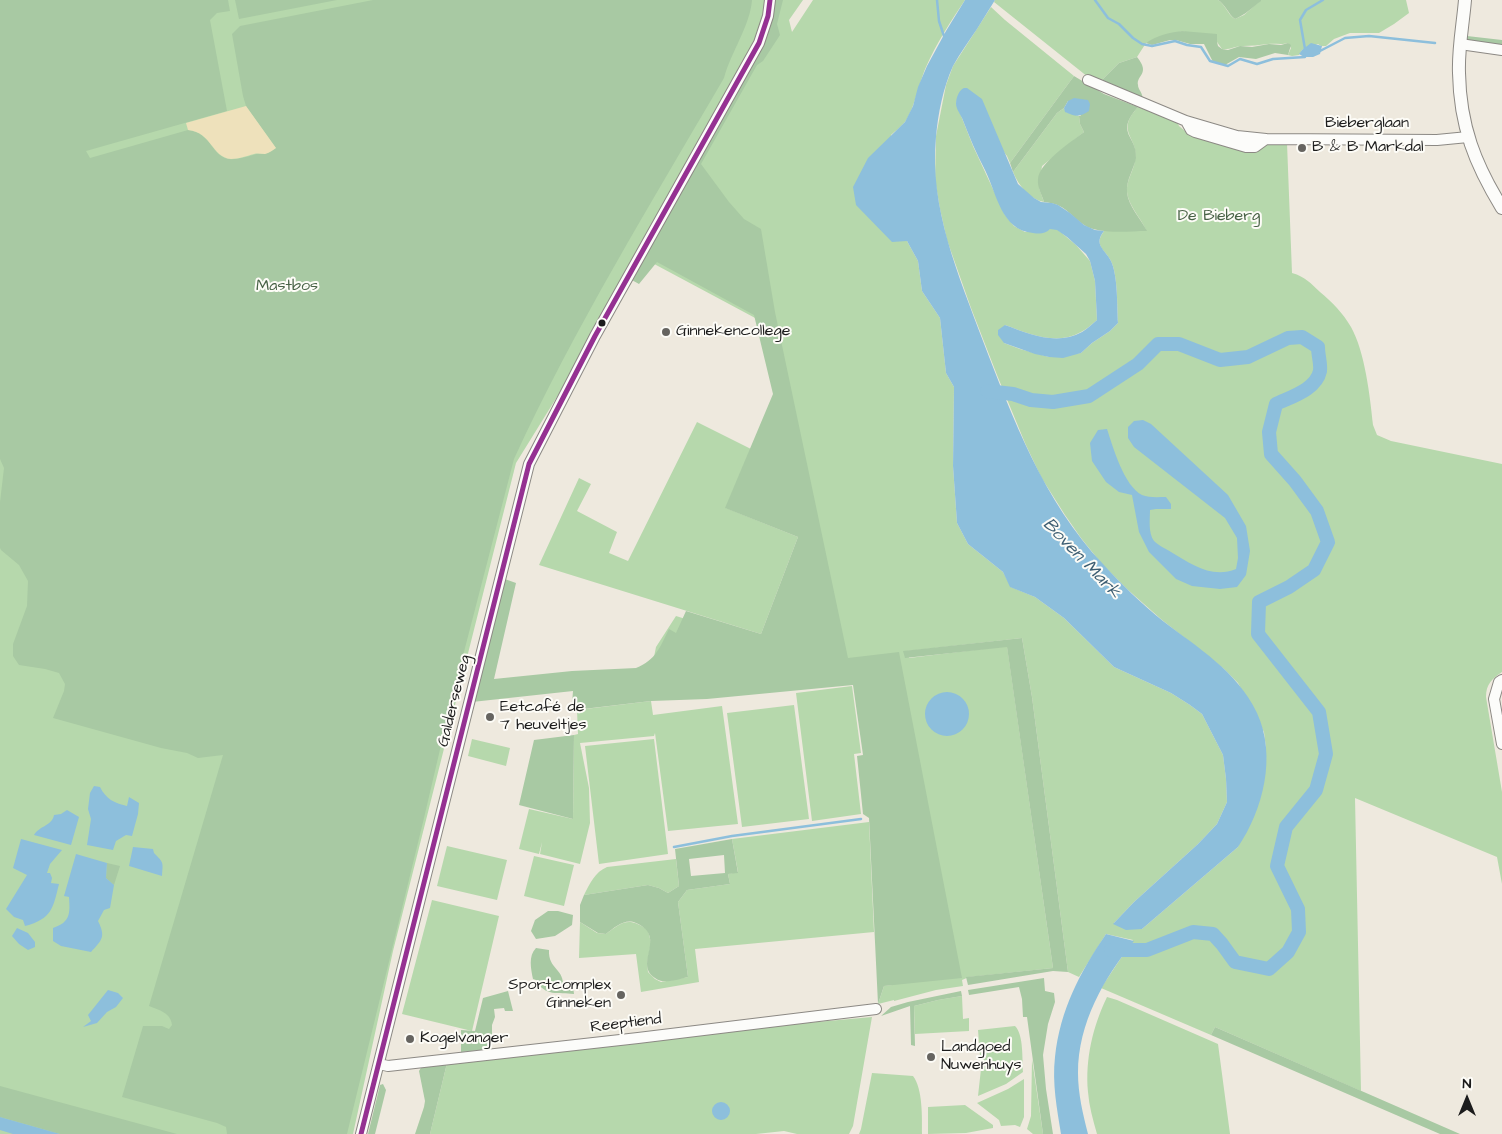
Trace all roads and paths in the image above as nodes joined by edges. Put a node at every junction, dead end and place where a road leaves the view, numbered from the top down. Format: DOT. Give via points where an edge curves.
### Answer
graph roads {
  1 [pos="770,0"];
  2 [pos="1466,0"];
  3 [pos="1460,44"];
  4 [pos="1502,50"];
  5 [pos="1088,80"];
  6 [pos="1468,137"];
  7 [pos="1502,208"];
  8 [pos="1502,680"];
  9 [pos="1502,744"];
  10 [pos="876,1009"];
  11 [pos="379,1064"];
  12 [pos="361,1134"];
  1 -- 11 [label="street, Galderseweg" via="759,43 594,336 529,464"];
  2 -- 3 [label="main road"];
  3 -- 4 [label="street"];
  3 -- 6 [label="main road" via="1461,99"];
  5 -- 6 [label="street, Bieberglaan" via="1186,120 1237,136 1437,140"];
  6 -- 7 [label="main road"];
  8 -- 9 [label="street" via="1494,699"];
  10 -- 11 [label="street, Reeptiend" via="388,1066"];
  11 -- 12 [label="street, Galderseweg"];
}
